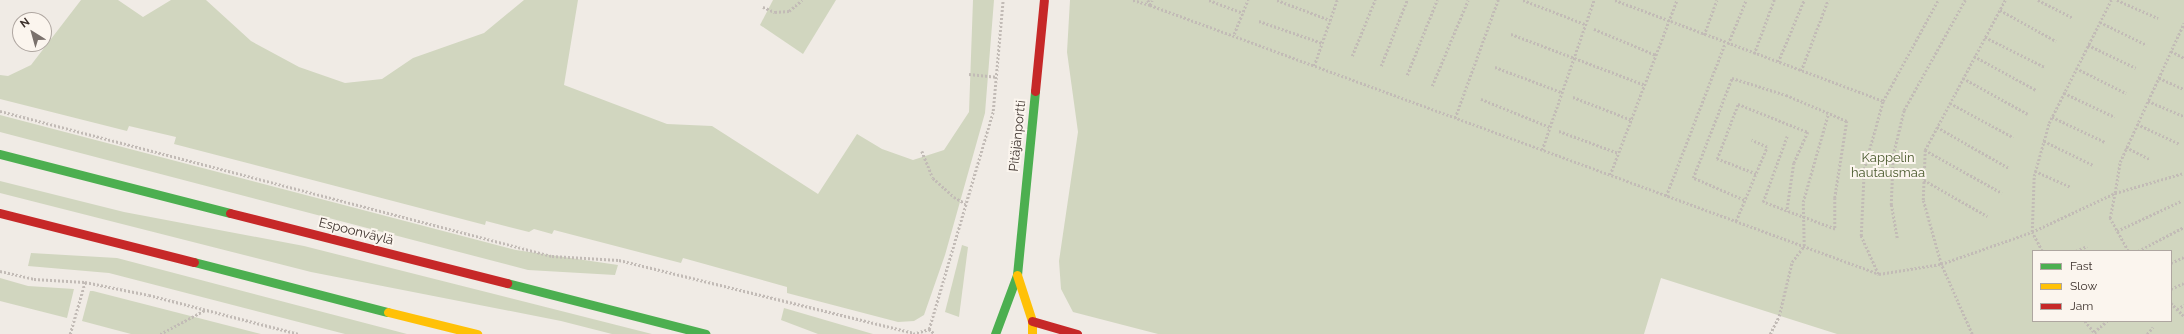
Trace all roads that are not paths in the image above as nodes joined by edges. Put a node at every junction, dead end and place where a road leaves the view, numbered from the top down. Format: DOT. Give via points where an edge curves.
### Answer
graph roads {
  1 [pos="1044,0"];
  2 [pos="0,154"];
  3 [pos="0,212"];
  4 [pos="1017,275"];
  5 [pos="1032,321"];
  6 [pos="477,334"];
  7 [pos="706,334"];
  8 [pos="995,334"];
  9 [pos="1032,334"];
  10 [pos="1077,334"];
  1 -- 4 [label="main road, Pitäjänportti"];
  2 -- 7 [label="main road, Espoonväylä"];
  3 -- 6 [label="main road"];
  4 -- 5 [label="main road, Pitäjänportti"];
  4 -- 8 [label="main road, Pitäjänportti"];
  5 -- 9 [label="main road, Pitäjänportti"];
  5 -- 10 [label="main road"];
}
